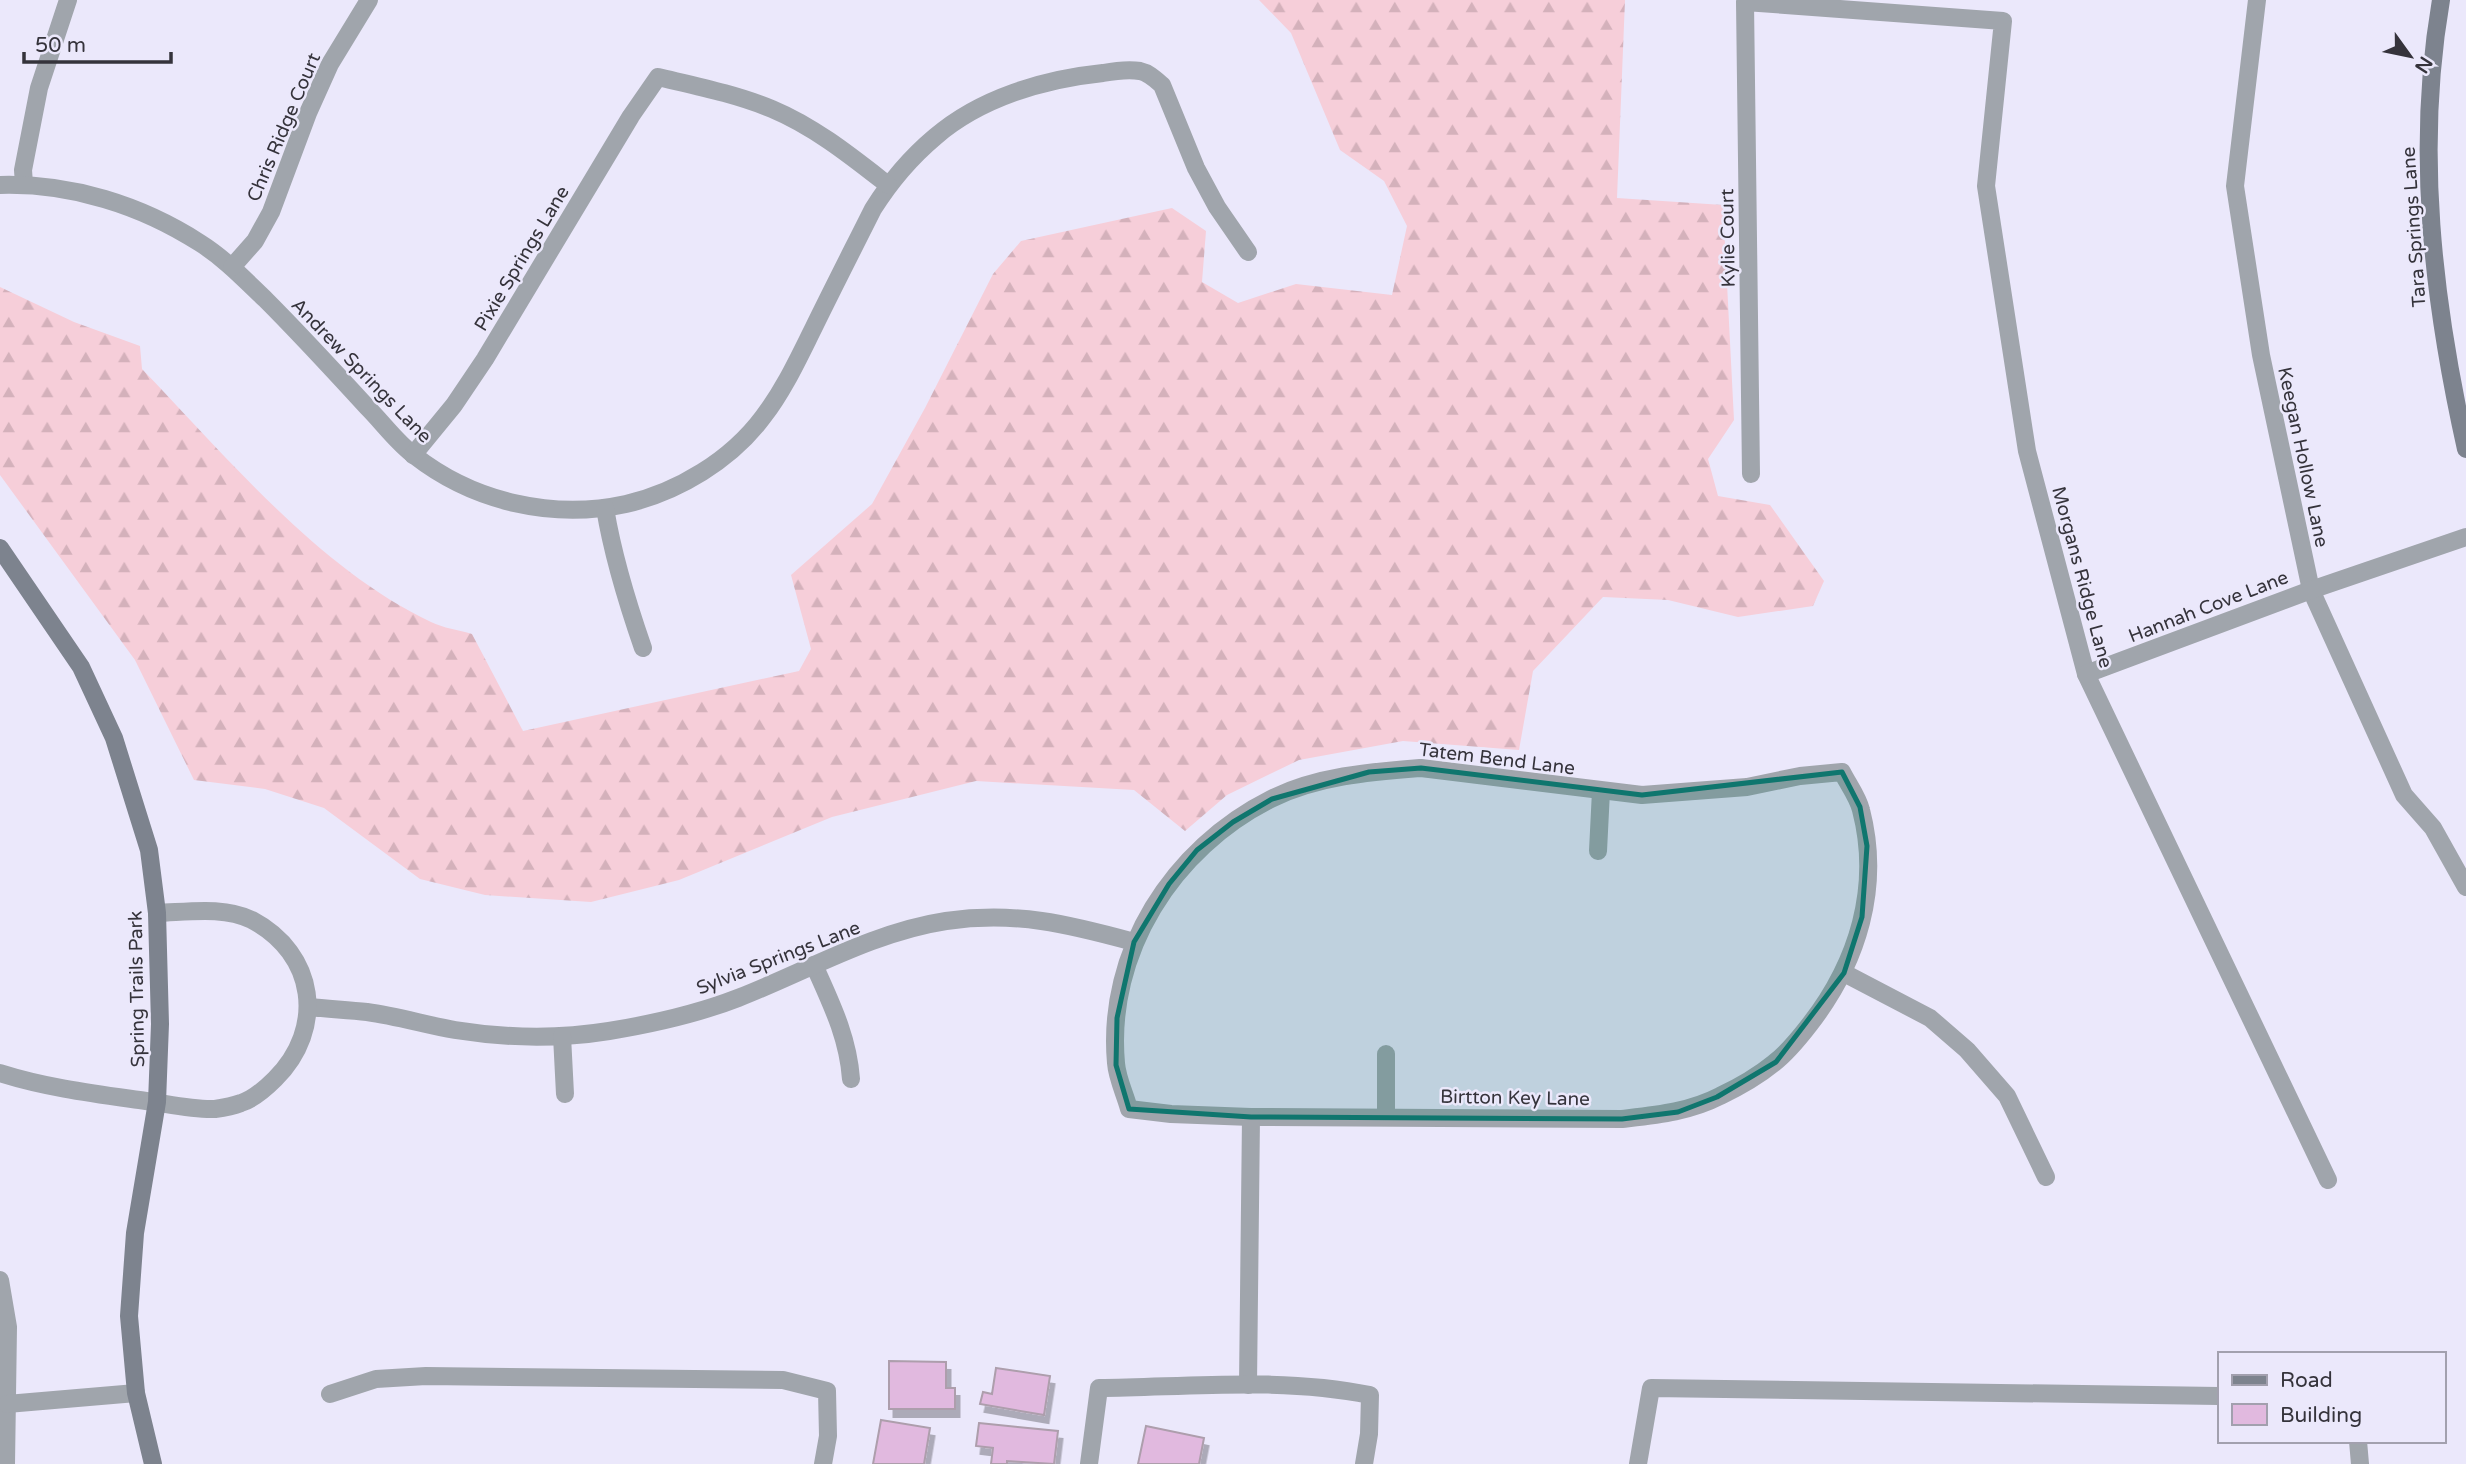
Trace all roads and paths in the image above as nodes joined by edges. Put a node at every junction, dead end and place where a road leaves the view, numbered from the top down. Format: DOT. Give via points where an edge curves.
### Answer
graph roads {
  1 [pos="68,0"];
  2 [pos="369,0"];
  3 [pos="2257,0"];
  4 [pos="2441,0"];
  5 [pos="1880,5"];
  6 [pos="23,184"];
  7 [pos="0,185"];
  8 [pos="888,185"];
  9 [pos="1248,252"];
  10 [pos="232,267"];
  11 [pos="2466,449"];
  12 [pos="413,455"];
  13 [pos="1751,474"];
  14 [pos="605,508"];
  15 [pos="2466,537"];
  16 [pos="0,548"];
  17 [pos="2311,590"];
  18 [pos="643,648"];
  19 [pos="2085,674"];
  20 [pos="1842,772"];
  21 [pos="1601,791"];
  22 [pos="1598,851"];
  23 [pos="2466,887"];
  24 [pos="158,914"];
  25 [pos="1135,942"];
  26 [pos="814,965"];
  27 [pos="1844,973"];
  28 [pos="309,1007"];
  29 [pos="562,1036"];
  30 [pos="1386,1055"];
  31 [pos="0,1073"];
  32 [pos="851,1079"];
  33 [pos="565,1094"];
  34 [pos="157,1102"];
  35 [pos="1129,1109"];
  36 [pos="1386,1116"];
  37 [pos="1251,1117"];
  38 [pos="2046,1177"];
  39 [pos="2328,1180"];
  40 [pos="0,1280"];
  41 [pos="1248,1385"];
  42 [pos="136,1393"];
  43 [pos="330,1394"];
  44 [pos="2218,1396"];
  45 [pos="7,1405"];
  46 [pos="2358,1443"];
  47 [pos="6,1464"];
  48 [pos="153,1464"];
  49 [pos="823,1464"];
  50 [pos="1089,1464"];
  51 [pos="1364,1464"];
  52 [pos="1638,1464"];
  53 [pos="2360,1464"];
  1 -- 6 [label="street" via="39,88"];
  2 -- 10 [label="street, Chris Ridge Court" via="330,64 271,212 255,241"];
  3 -- 17 [label="street, Keegan Hollow Lane" via="2235,186 2261,355"];
  4 -- 11 [label="street, Tara Springs Lane" via="2427,160 2438,301"];
  5 -- 13 [label="street, Kylie Court" via="1745,2"];
  5 -- 19 [label="street, Morgans Ridge Lane" via="2003,21 1986,186 2027,450"];
  6 -- 7 [label="street, Andrew Springs Lane"];
  6 -- 10 [label="street, Andrew Springs Lane" via="108,199 159,220"];
  8 -- 9 [label="street, Andrew Springs Lane" via="937,135 980,107 1030,86 1076,75 1139,71 1162,85 1196,168"];
  8 -- 12 [label="street, Pixie Springs Lane" via="821,135 772,109 658,77 485,359"];
  8 -- 14 [label="street, Andrew Springs Lane" via="763,417 733,450 695,476 646,499"];
  10 -- 12 [label="street, Andrew Springs Lane"];
  12 -- 14 [label="street, Andrew Springs Lane" via="446,478 487,496 527,506"];
  14 -- 18 [label="street" via="614,556"];
  15 -- 17 [label="street, Hannah Cove Lane"];
  16 -- 24 [label="street, Spring Trails Park" via="81,667 114,738 149,850"];
  17 -- 19 [label="street, Hannah Cove Lane"];
  17 -- 23 [label="street, Keegan Hollow Lane" via="2404,795 2434,828"];
  19 -- 39 [label="street, Morgans Ridge Lane"];
  20 -- 21 [label="street, Tatem Bend Lane" via="1703,792 1643,795"];
  20 -- 27 [label="street, Birtton Key Lane" via="1860,807 1868,881"];
  21 -- 22 [label="street"];
  21 -- 25 [label="street, Tatem Bend Lane" via="1421,768 1320,781 1272,799 1197,850 1169,884"];
  24 -- 28 [label="street" via="220,911 249,919 275,935 297,964"];
  24 -- 34 [label="street, Spring Trails Park"];
  25 -- 26 [label="street, Sylvia Springs Lane" via="1050,920 996,917 933,924"];
  25 -- 35 [label="street, Tatem Bend Lane" via="1116,1018 1116,1065"];
  26 -- 29 [label="street, Sylvia Springs Lane" via="735,999 670,1018"];
  26 -- 32 [label="street" via="841,1024"];
  27 -- 36 [label="street, Birtton Key Lane" via="1826,1003 1776,1062 1717,1097 1678,1112 1622,1119"];
  27 -- 38 [label="street" via="1930,1018 1967,1050 2007,1096"];
  28 -- 29 [label="street, Sylvia Springs Lane" via="368,1012 457,1030"];
  28 -- 34 [label="street" via="303,1040 287,1068 264,1091 242,1103 215,1109"];
  29 -- 33 [label="street"];
  30 -- 36 [label="street"];
  31 -- 34 [label="street" via="82,1092"];
  34 -- 42 [label="street, Spring Trails Park" via="135,1233 129,1315"];
  35 -- 37 [label="street, Birtton Key Lane"];
  36 -- 37 [label="street, Birtton Key Lane"];
  37 -- 41 [label="street"];
  40 -- 45 [label="street" via="8,1327"];
  41 -- 50 [label="street" via="1099,1388"];
  41 -- 51 [label="street" via="1334,1388 1370,1395"];
  42 -- 45 [label="street"];
  42 -- 48 [label="street, Spring Trails Park"];
  43 -- 49 [label="street" via="376,1379 426,1376 783,1380 827,1391"];
  44 -- 52 [label="street" via="1651,1388"];
  45 -- 47 [label="street"];
  46 -- 53 [label="street"];
}
